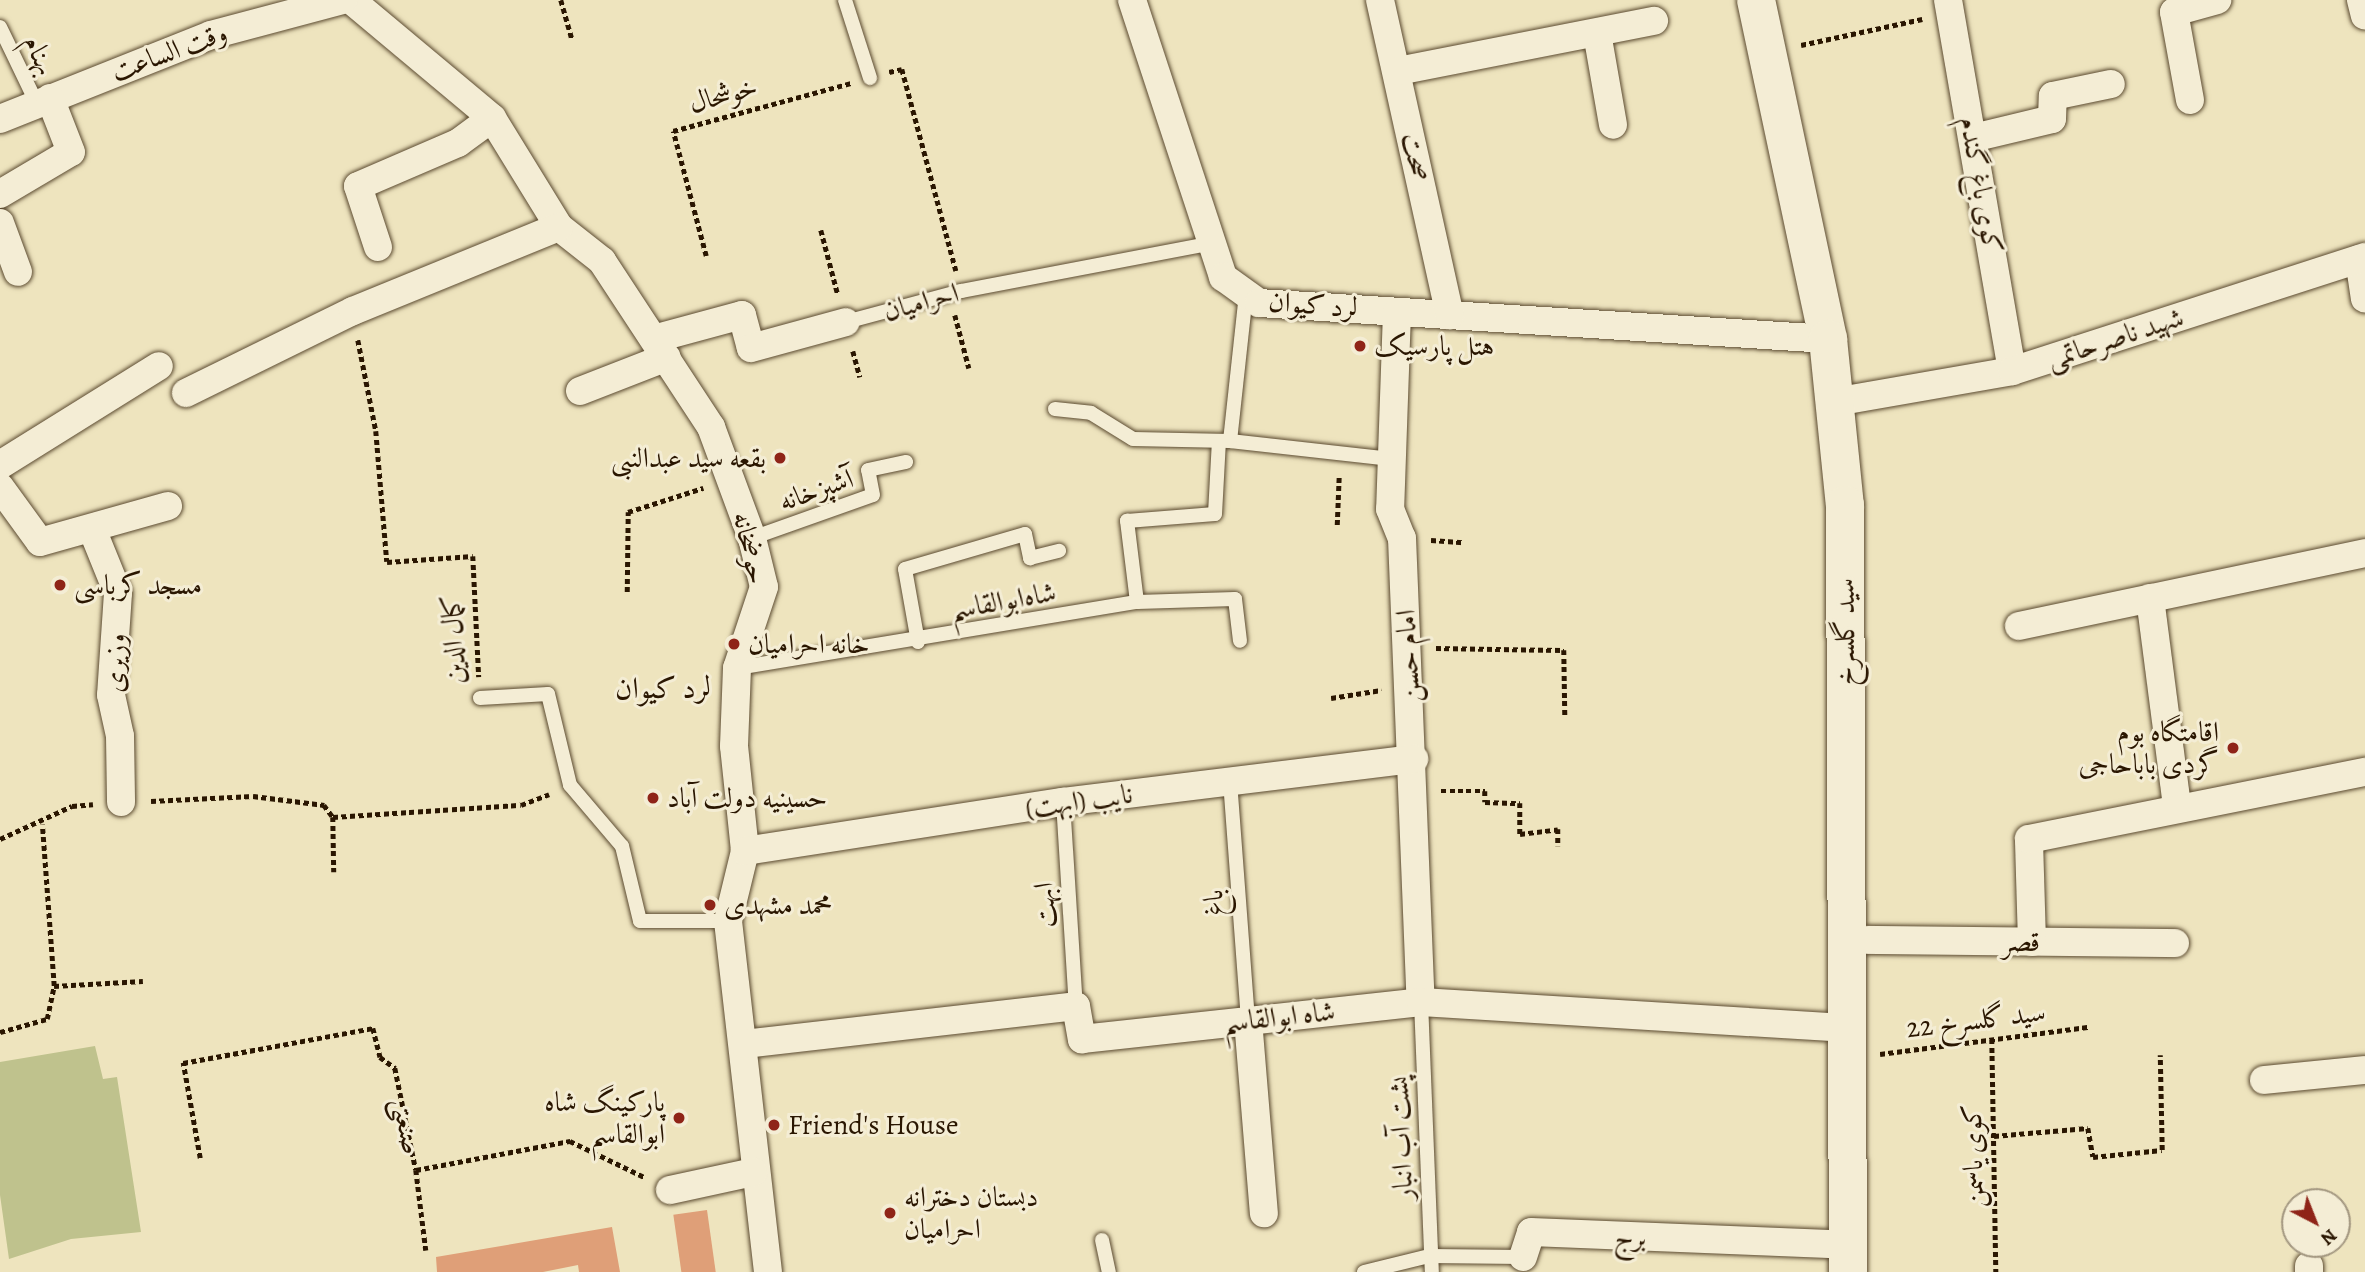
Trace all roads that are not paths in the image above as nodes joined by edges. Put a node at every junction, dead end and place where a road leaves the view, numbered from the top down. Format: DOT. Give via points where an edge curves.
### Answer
graph roads {
  1 [pos="351,0"];
  2 [pos="845,0"];
  3 [pos="1132,0"];
  4 [pos="1380,0"];
  5 [pos="1756,0"];
  6 [pos="1781,0"];
  7 [pos="2217,0"];
  8 [pos="2361,0"];
  9 [pos="327,2"];
  10 [pos="1950,6"];
  11 [pos="2365,16"];
  12 [pos="1654,21"];
  13 [pos="0,27"];
  14 [pos="1597,33"];
  15 [pos="1398,71"];
  16 [pos="870,78"];
  17 [pos="2111,85"];
  18 [pos="2190,100"];
  19 [pos="43,101"];
  20 [pos="492,118"];
  21 [pos="0,120"];
  22 [pos="1613,125"];
  23 [pos="1973,138"];
  24 [pos="0,194"];
  25 [pos="0,223"];
  26 [pos="559,227"];
  27 [pos="1213,243"];
  28 [pos="378,247"];
  29 [pos="2362,258"];
  30 [pos="18,272"];
  31 [pos="1246,294"];
  32 [pos="2365,299"];
  33 [pos="1397,312"];
  34 [pos="1450,315"];
  35 [pos="845,322"];
  36 [pos="1840,340"];
  37 [pos="662,348"];
  38 [pos="159,366"];
  39 [pos="2012,371"];
  40 [pos="580,391"];
  41 [pos="186,393"];
  42 [pos="1847,400"];
  43 [pos="1055,409"];
  44 [pos="1225,441"];
  45 [pos="1391,458"];
  46 [pos="906,462"];
  47 [pos="0,465"];
  48 [pos="0,487"];
  49 [pos="168,506"];
  50 [pos="92,529"];
  51 [pos="752,538"];
  52 [pos="1059,551"];
  53 [pos="2365,553"];
  54 [pos="2150,598"];
  55 [pos="1137,602"];
  56 [pos="2019,626"];
  57 [pos="1240,641"];
  58 [pos="918,642"];
  59 [pos="737,668"];
  60 [pos="480,698"];
  61 [pos="1414,759"];
  62 [pos="2365,772"];
  63 [pos="1230,781"];
  64 [pos="121,802"];
  65 [pos="1063,802"];
  66 [pos="2177,806"];
  67 [pos="745,852"];
  68 [pos="728,921"];
  69 [pos="1868,940"];
  70 [pos="2032,942"];
  71 [pos="2175,943"];
  72 [pos="1421,1002"];
  73 [pos="1076,1006"];
  74 [pos="1248,1020"];
  75 [pos="1856,1041"];
  76 [pos="744,1044"];
  77 [pos="2365,1070"];
  78 [pos="2264,1080"];
  79 [pos="753,1172"];
  80 [pos="670,1190"];
  81 [pos="1264,1213"];
  82 [pos="1102,1240"];
  83 [pos="1429,1256"];
  84 [pos="1523,1257"];
  85 [pos="1856,1263"];
  86 [pos="768,1272"];
  87 [pos="1109,1272"];
  88 [pos="1364,1272"];
  89 [pos="1432,1272"];
  1 -- 20 [label="street"];
  2 -- 16 [label="lane"];
  3 -- 27 [label="street, لرد کیوان"];
  4 -- 15 [label="street, صحت"];
  5 -- 36 [label="main road, سید گلسرخ"];
  6 -- 36 [label="main road, سید گلسرخ"];
  7 -- 18 [label="street" via="2174,12"];
  8 -- 11 [label="street"];
  9 -- 19 [label="street, وقت الساعت" via="211,35"];
  10 -- 23 [label="street, کوی باغ گندم"];
  12 -- 14 [label="street"];
  13 -- 19 [label="lane, بهنام"];
  14 -- 15 [label="street"];
  14 -- 22 [label="street"];
  15 -- 34 [label="street, صحت"];
  17 -- 23 [label="street" via="2053,96 2052,119"];
  19 -- 21 [label="street, وقت الساعت"];
  19 -- 24 [label="street" via="71,152"];
  20 -- 26 [label="street"];
  20 -- 28 [label="street" via="458,143 358,186"];
  23 -- 39 [label="street, کوی باغ گندم"];
  25 -- 30 [label="street"];
  26 -- 37 [label="street, حوضخانه" via="602,261"];
  26 -- 41 [label="street" via="390,286 353,311"];
  27 -- 31 [label="street, لرد کیوان" via="1223,277"];
  27 -- 35 [label="lane, احرامیان" via="955,293"];
  29 -- 32 [label="street"];
  29 -- 39 [label="street, شهید ناصرحاتمی"];
  31 -- 33 [label="street, لرد کیوان" via="1259,303"];
  31 -- 44 [label="lane"];
  33 -- 34 [label="street, لرد کیوان"];
  33 -- 45 [label="street, امام حسن"];
  34 -- 36 [label="street, لرد کیوان"];
  35 -- 37 [label="street, احرامیان" via="751,348 742,315"];
  36 -- 42 [label="main road, سید گلسرخ"];
  37 -- 40 [label="street"];
  37 -- 51 [label="street, حوضخانه" via="711,427"];
  38 -- 47 [label="street"];
  39 -- 42 [label="street, شهید ناصرحاتمی"];
  42 -- 69 [label="main road, سید گلسرخ" via="1870,503"];
  42 -- 75 [label="main road, سید گلسرخ"];
  43 -- 44 [label="lane" via="1091,413 1133,439"];
  44 -- 45 [label="lane"];
  44 -- 55 [label="lane" via="1215,514 1127,521"];
  45 -- 61 [label="street, امام حسن" via="1390,509 1402,538"];
  46 -- 51 [label="lane, آشپزخانه" via="868,470 873,495"];
  48 -- 50 [label="street" via="40,542"];
  49 -- 50 [label="street"];
  50 -- 64 [label="street, وزیری" via="118,593 111,695 120,736"];
  51 -- 59 [label="street, حوضخانه" via="765,587"];
  52 -- 58 [label="lane" via="1030,558 1025,534 905,569"];
  53 -- 54 [label="street"];
  54 -- 56 [label="street"];
  54 -- 66 [label="street"];
  55 -- 57 [label="lane, شاه‌ابوالقاسم" via="1235,599"];
  55 -- 58 [label="lane, شاه‌ابوالقاسم"];
  58 -- 59 [label="lane, شاه‌ابوالقاسم"];
  59 -- 67 [label="street, حوضخانه" via="734,746"];
  60 -- 68 [label="lane, کمال الدین" via="548,694 570,785 622,846 640,921"];
  61 -- 63 [label="street, نایب (ابهت)"];
  61 -- 72 [label="street, امام حسن"];
  62 -- 66 [label="street"];
  63 -- 65 [label="street, نایب (ابهت)"];
  63 -- 74 [label="lane, باغ"];
  65 -- 67 [label="street, نایب (ابهت)"];
  65 -- 73 [label="lane, ابهت"];
  66 -- 70 [label="street" via="2029,839"];
  67 -- 68 [label="street, حوضخانه"];
  68 -- 76 [label="street"];
  69 -- 70 [label="street, قصر"];
  69 -- 75 [label="main road, سید گلسرخ"];
  70 -- 71 [label="street, قصر"];
  72 -- 74 [label="street, شاه ابوالقاسم"];
  72 -- 75 [label="street, شاه ابوالقاسم"];
  72 -- 83 [label="lane, پشت آب انبار"];
  73 -- 74 [label="street, شاه ابوالقاسم" via="1082,1039"];
  73 -- 76 [label="street"];
  74 -- 81 [label="street"];
  75 -- 85 [label="main road, سید گلسرخ"];
  76 -- 79 [label="street"];
  77 -- 78 [label="street"];
  79 -- 80 [label="street"];
  79 -- 86 [label="street"];
  82 -- 87 [label="lane"];
  83 -- 84 [label="lane, برج"];
  83 -- 88 [label="lane, برج"];
  83 -- 89 [label="lane, پشت آب انبار"];
  84 -- 85 [label="street, برج" via="1531,1233"];
}
